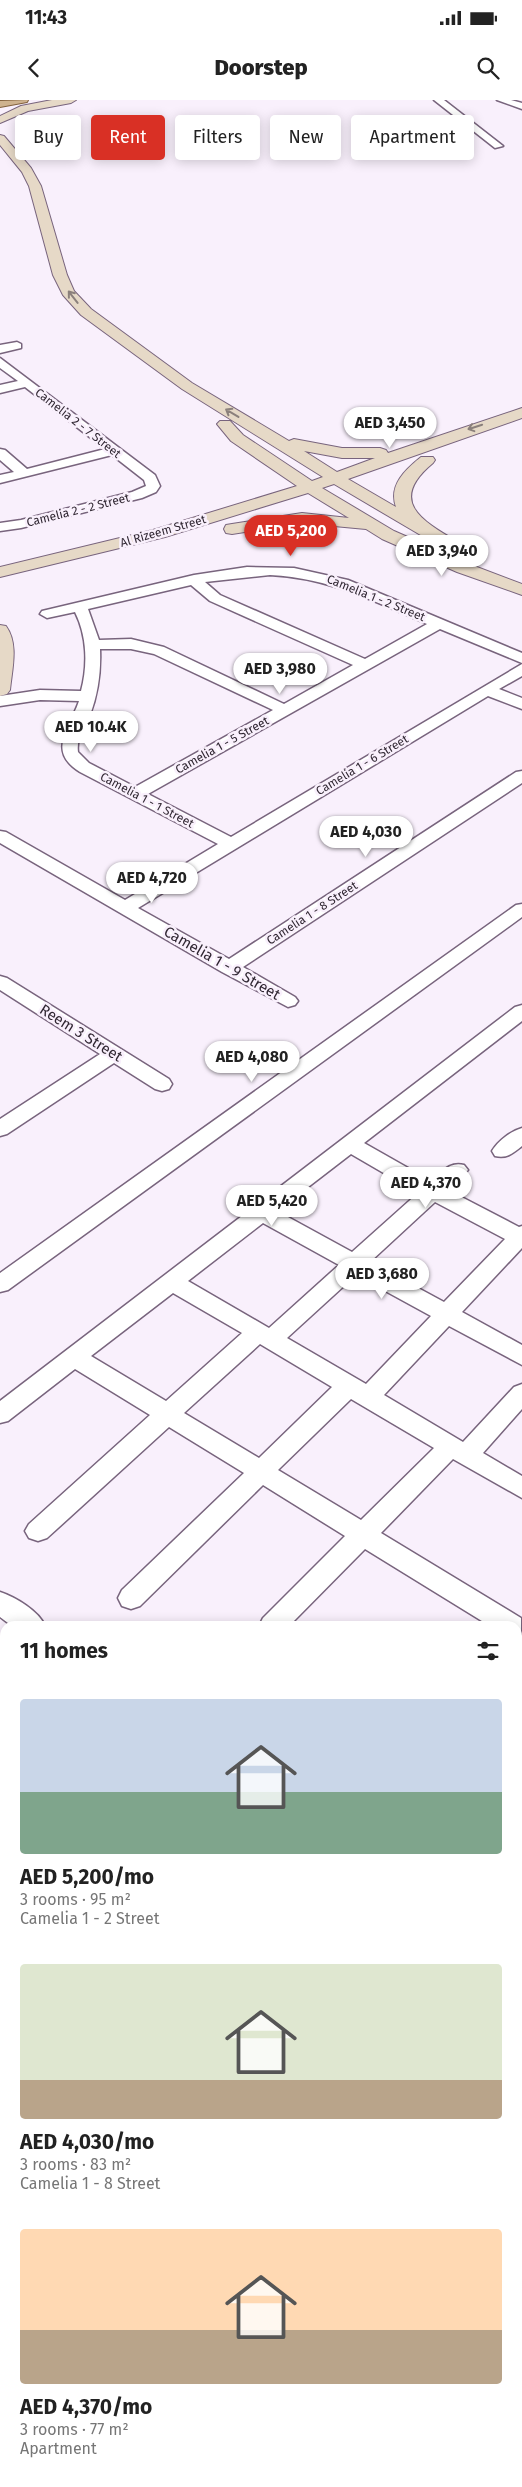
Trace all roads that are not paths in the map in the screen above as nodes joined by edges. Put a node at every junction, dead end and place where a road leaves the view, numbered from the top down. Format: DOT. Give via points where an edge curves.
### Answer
graph roads {
  1 [pos="23,100"];
  2 [pos="60,100"];
  3 [pos="71,100"];
  4 [pos="438,100"];
  5 [pos="501,100"];
  6 [pos="513,102"];
  7 [pos="0,104"];
  8 [pos="522,106"];
  9 [pos="0,110"];
  10 [pos="0,120"];
  11 [pos="498,146"];
  12 [pos="3,148"];
  13 [pos="31,226"];
  14 [pos="55,297"];
  15 [pos="17,346"];
  16 [pos="0,349"];
  17 [pos="0,362"];
  18 [pos="27,383"];
  19 [pos="0,389"];
  20 [pos="522,413"];
  21 [pos="224,424"];
  22 [pos="522,426"];
  23 [pos="448,436"];
  24 [pos="274,438"];
  25 [pos="416,447"];
  26 [pos="114,451"];
  27 [pos="0,453"];
  28 [pos="427,460"];
  29 [pos="24,473"];
  30 [pos="0,479"];
  31 [pos="154,486"];
  32 [pos="331,488"];
  33 [pos="253,506"];
  34 [pos="0,527"];
  35 [pos="232,529"];
  36 [pos="378,529"];
  37 [pos="452,546"];
  38 [pos="95,556"];
  39 [pos="59,564"];
  40 [pos="0,572"];
  41 [pos="522,574"];
  42 [pos="194,579"];
  43 [pos="0,583"];
  44 [pos="522,590"];
  45 [pos="78,606"];
  46 [pos="47,614"];
  47 [pos="439,623"];
  48 [pos="0,630"];
  49 [pos="93,645"];
  50 [pos="522,658"];
  51 [pos="364,664"];
  52 [pos="522,669"];
  53 [pos="1,686"];
  54 [pos="487,690"];
  55 [pos="40,695"];
  56 [pos="88,696"];
  57 [pos="0,701"];
  58 [pos="522,704"];
  59 [pos="285,710"];
  60 [pos="522,776"];
  61 [pos="136,794"];
  62 [pos="0,836"];
  63 [pos="231,844"];
  64 [pos="125,908"];
  65 [pos="522,909"];
  66 [pos="229,968"];
  67 [pos="0,982"];
  68 [pos="288,1002"];
  69 [pos="522,1011"];
  70 [pos="513,1028"];
  71 [pos="114,1054"];
  72 [pos="162,1084"];
  73 [pos="0,1129"];
  74 [pos="522,1135"];
  75 [pos="349,1144"];
  76 [pos="502,1151"];
  77 [pos="457,1170"];
  78 [pos="433,1192"];
  79 [pos="261,1212"];
  80 [pos="521,1236"];
  81 [pos="354,1263"];
  82 [pos="171,1281"];
  83 [pos="0,1284"];
  84 [pos="446,1314"];
  85 [pos="264,1336"];
  86 [pos="73,1356"];
  87 [pos="522,1356"];
  88 [pos="358,1392"];
  89 [pos="522,1393"];
  90 [pos="0,1414"];
  91 [pos="167,1414"];
  92 [pos="458,1451"];
  93 [pos="261,1472"];
  94 [pos="522,1488"];
  95 [pos="38,1530"];
  96 [pos="362,1534"];
  97 [pos="130,1598"];
  98 [pos="0,1603"];
  99 [pos="25,1621"];
  100 [pos="277,1621"];
  101 [pos="503,1621"];
  1 -- 7 [label="main road"];
  2 -- 9 [label="street"];
  3 -- 10 [label="street" via="26,108"];
  4 -- 11 [label="street"];
  5 -- 6 [label="street"];
  6 -- 8 [label="street"];
  12 -- 13 [label="street" via="22,185"];
  24 -- 12 [label="street, one-way" via="176,379 75,300 56,267 35,186"];
  14 -- 21 [label="street" via="119,351"];
  15 -- 16 [label="street"];
  17 -- 18 [label="street, Camelia 2 - 7 Street"];
  18 -- 19 [label="street"];
  18 -- 26 [label="street, Camelia 2 - 7 Street"];
  20 -- 23 [label="street, Al Rizeem Street, one-way"];
  21 -- 32 [label="street" via="238,438"];
  21 -- 33 [label="street" via="228,437 266,466 270,481 264,495"];
  22 -- 28 [label="street, Al Rizeem Street"];
  23 -- 25 [label="street, Al Rizeem Street"];
  23 -- 32 [label="street" via="429,450"];
  24 -- 25 [label="street" via="342,453 380,453"];
  24 -- 32 [label="street"];
  25 -- 32 [label="street, Al Rizeem Street"];
  26 -- 29 [label="street"];
  26 -- 31 [label="street, Camelia 2 - 7 Street" via="150,478"];
  27 -- 29 [label="street"];
  28 -- 32 [label="street, Al Rizeem Street"];
  28 -- 37 [label="street" via="406,479 401,498 413,518"];
  29 -- 30 [label="street"];
  31 -- 34 [label="street, Camelia 2 - 2 Street" via="137,495"];
  32 -- 33 [label="street, Al Rizeem Street"];
  32 -- 35 [label="street, Al Rizeem Street"];
  32 -- 36 [label="street"];
  32 -- 37 [label="street" via="420,536"];
  33 -- 38 [label="street, Al Rizeem Street"];
  35 -- 36 [label="street" via="302,518 335,520"];
  35 -- 38 [label="street, Al Rizeem Street"];
  36 -- 44 [label="street" via="436,558"];
  37 -- 41 [label="street"];
  38 -- 39 [label="street, Al Rizeem Street"];
  39 -- 40 [label="street, Al Rizeem Street"];
  39 -- 43 [label="street, Al Rizeem Street"];
  42 -- 45 [label="street, Camelia 1 - 2 Street"];
  42 -- 47 [label="street, Camelia 1 - 2 Street" via="250,570 313,575 343,583"];
  42 -- 51 [label="street" via="215,598"];
  45 -- 46 [label="street, Camelia 1 - 2 Street"];
  45 -- 49 [label="street, Camelia 1 - 1 Street" via="86,619"];
  47 -- 50 [label="street, Camelia 1 - 2 Street"];
  47 -- 51 [label="street, Camelia 1 - 5 Street"];
  48 -- 53 [label="street" via="5,647"];
  49 -- 56 [label="street, Camelia 1 - 1 Street"];
  49 -- 59 [label="street" via="131,644 159,650"];
  51 -- 59 [label="street, Camelia 1 - 5 Street"];
  52 -- 54 [label="street, Camelia 1 - 6 Street"];
  53 -- 55 [label="street"];
  54 -- 58 [label="street"];
  54 -- 63 [label="street, Camelia 1 - 6 Street"];
  55 -- 56 [label="street"];
  55 -- 57 [label="street"];
  56 -- 61 [label="street, Camelia 1 - 1 Street" via="69,743 70,753 88,770"];
  59 -- 61 [label="street, Camelia 1 - 5 Street"];
  60 -- 66 [label="street, Camelia 1 - 8 Street"];
  61 -- 63 [label="street, Camelia 1 - 1 Street"];
  62 -- 64 [label="street, Camelia 1 - 9 Street"];
  63 -- 64 [label="street, Camelia 1 - 6 Street"];
  64 -- 66 [label="street, Camelia 1 - 9 Street"];
  65 -- 83 [label="street"];
  66 -- 68 [label="street, Camelia 1 - 9 Street"];
  67 -- 71 [label="street, Reem 3 Street"];
  69 -- 70 [label="street"];
  70 -- 75 [label="street"];
  71 -- 72 [label="street, Reem 3 Street"];
  71 -- 73 [label="street"];
  74 -- 76 [label="street"];
  75 -- 78 [label="street"];
  75 -- 79 [label="street"];
  77 -- 78 [label="street"];
  78 -- 80 [label="street"];
  78 -- 81 [label="street"];
  79 -- 81 [label="street"];
  79 -- 82 [label="street"];
  80 -- 84 [label="street"];
  81 -- 84 [label="street"];
  81 -- 85 [label="street"];
  82 -- 85 [label="street"];
  82 -- 86 [label="street"];
  84 -- 87 [label="street"];
  84 -- 88 [label="street"];
  85 -- 88 [label="street"];
  85 -- 91 [label="street"];
  86 -- 90 [label="street"];
  86 -- 91 [label="street"];
  88 -- 92 [label="street"];
  88 -- 93 [label="street"];
  89 -- 92 [label="street"];
  91 -- 93 [label="street"];
  91 -- 95 [label="street"];
  92 -- 94 [label="street"];
  92 -- 96 [label="street"];
  93 -- 96 [label="street"];
  93 -- 97 [label="street"];
  96 -- 100 [label="street"];
  96 -- 101 [label="street"];
  98 -- 99 [label="street"];
}
